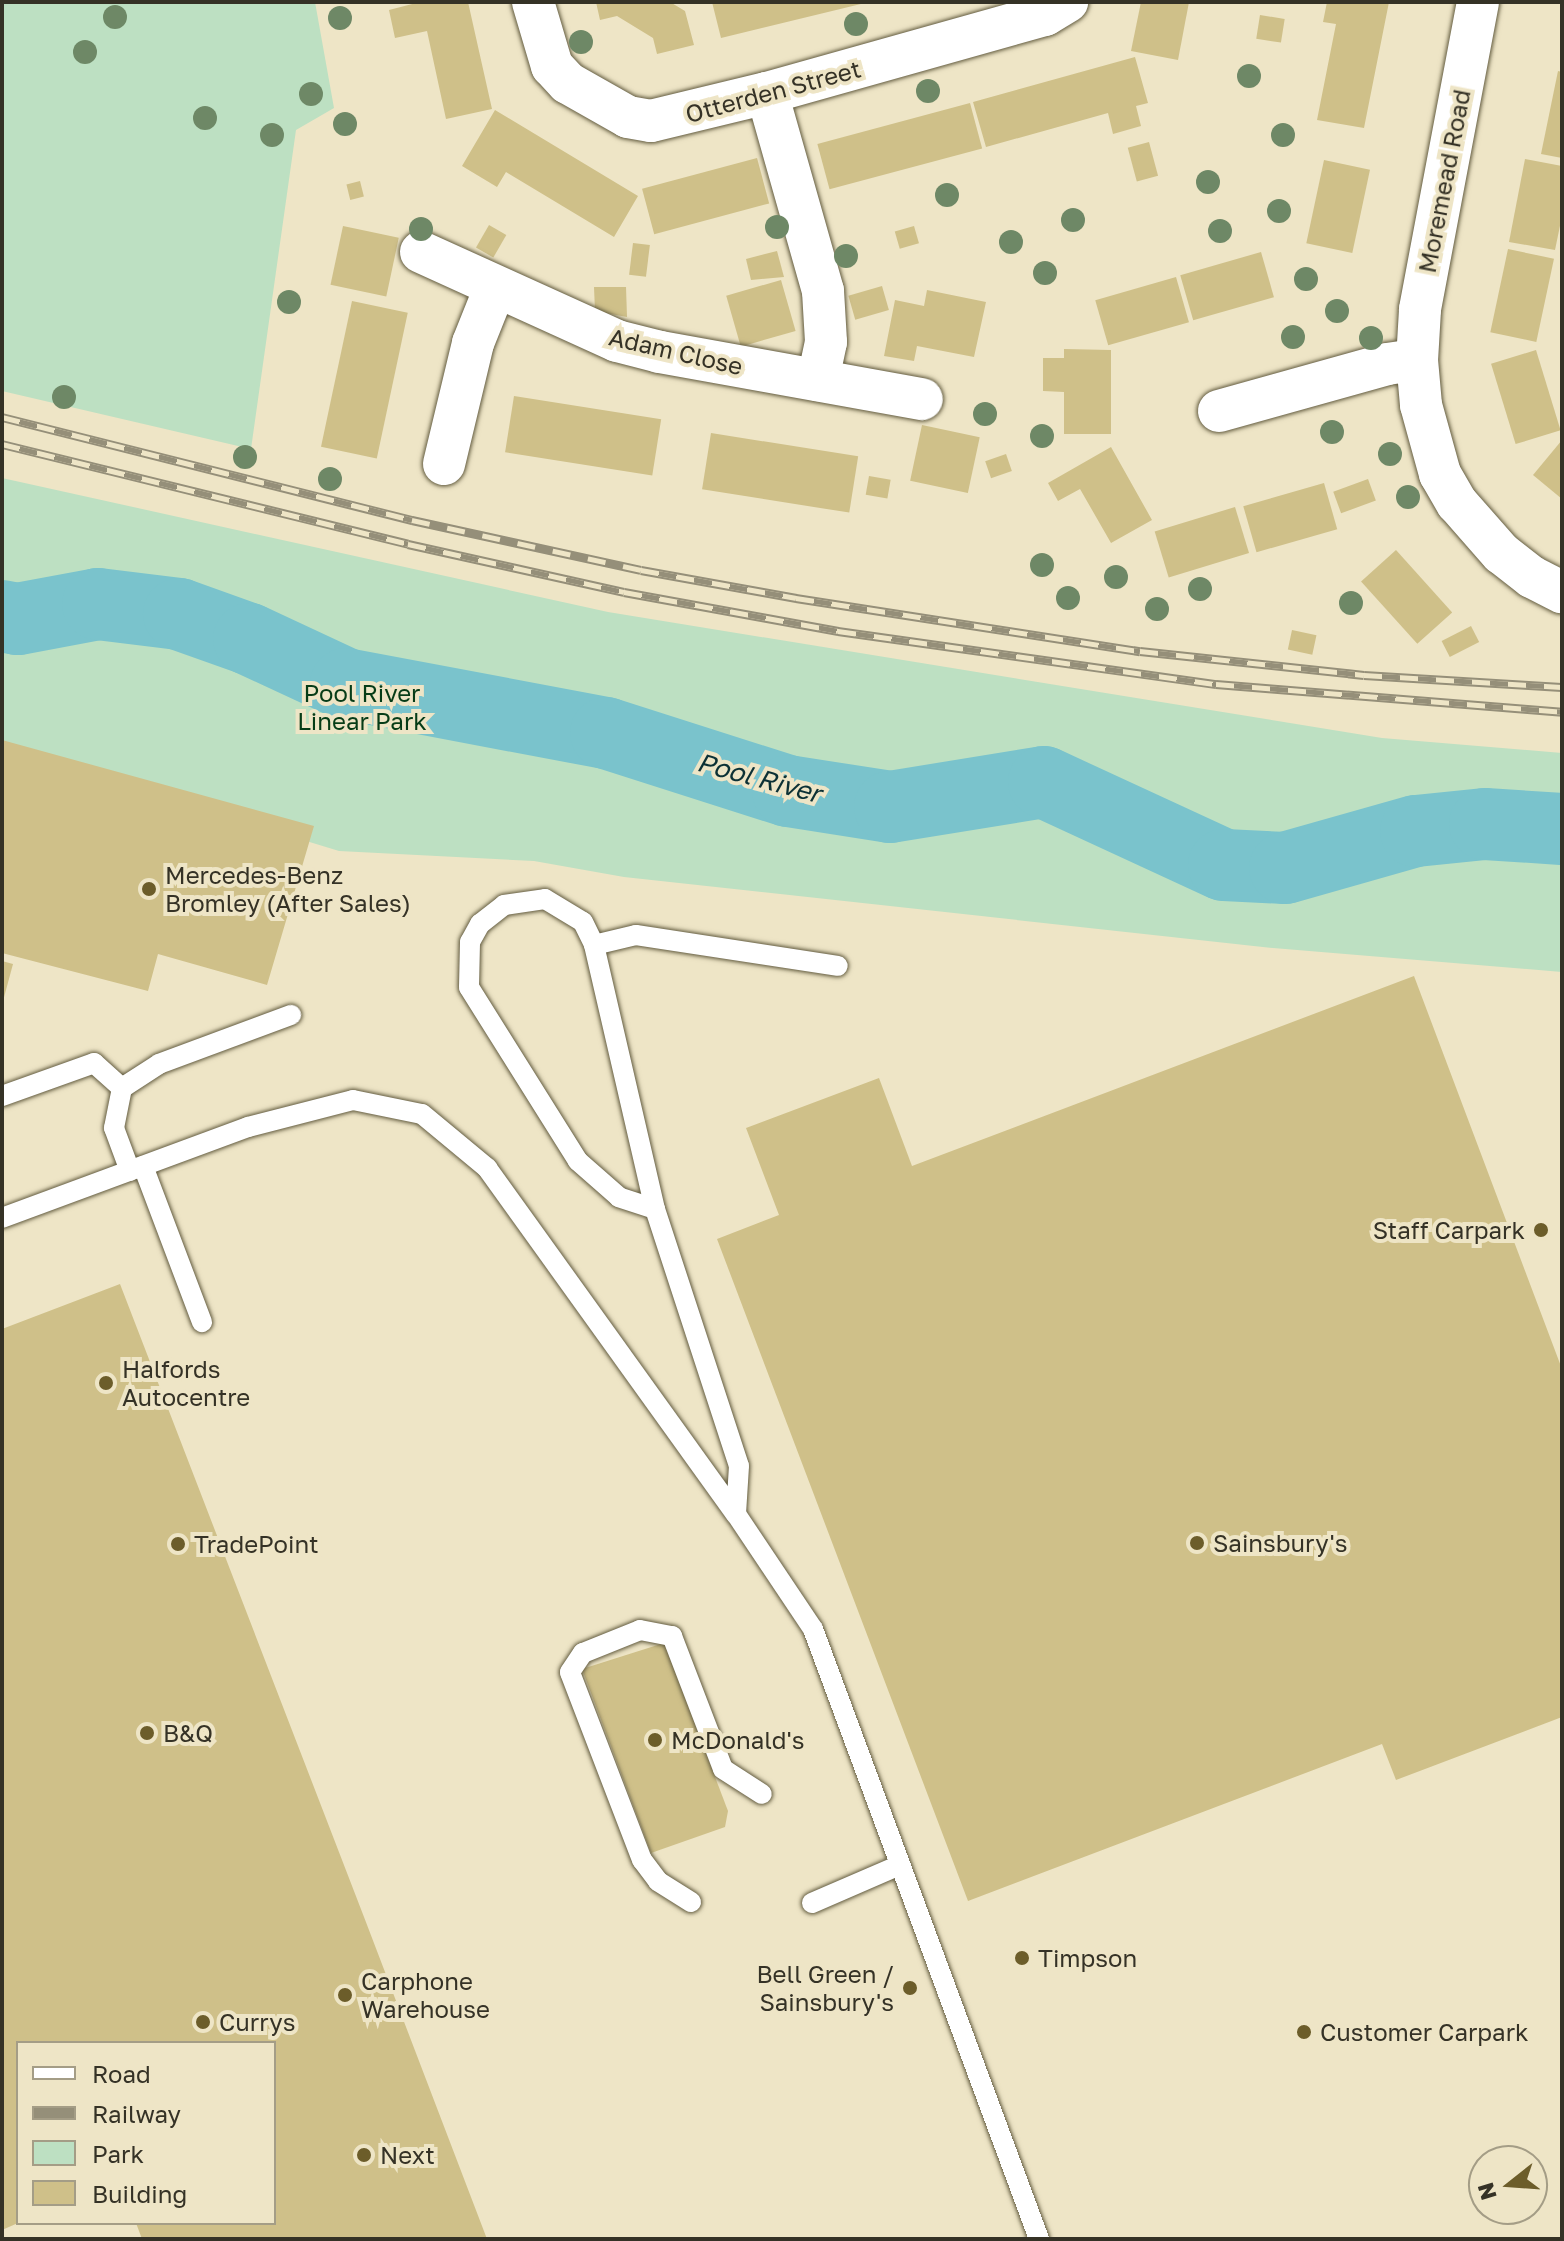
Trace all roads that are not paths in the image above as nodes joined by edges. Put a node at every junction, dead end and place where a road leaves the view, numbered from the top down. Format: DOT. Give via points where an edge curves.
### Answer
graph roads {
  1 [pos="533,2"];
  2 [pos="1067,2"];
  3 [pos="1478,2"];
  4 [pos="767,93"];
  5 [pos="421,252"];
  6 [pos="495,288"];
  7 [pos="1417,360"];
  8 [pos="818,380"];
  9 [pos="922,399"];
  10 [pos="1219,411"];
  11 [pos="444,464"];
  12 [pos="1562,592"];
  13 [pos="594,945"];
  14 [pos="838,966"];
  15 [pos="291,1015"];
  16 [pos="122,1088"];
  17 [pos="2,1096"];
  18 [pos="137,1168"];
  19 [pos="655,1209"];
  20 [pos="2,1218"];
  21 [pos="202,1322"];
  22 [pos="736,1514"];
  23 [pos="762,1794"];
  24 [pos="900,1865"];
  25 [pos="691,1902"];
  26 [pos="812,1903"];
  27 [pos="1039,2239"];
  1 -- 4 [label="street, Otterden Street" via="552,66 568,83 628,117 677,117"];
  2 -- 4 [label="street, Otterden Street" via="1045,15"];
  3 -- 7 [label="street, Moremead Road" via="1420,310"];
  4 -- 8 [label="street" via="823,291 826,342"];
  5 -- 6 [label="street, Adam Close"];
  6 -- 8 [label="street, Adam Close" via="617,341"];
  6 -- 11 [label="street" via="473,343"];
  7 -- 10 [label="street"];
  7 -- 12 [label="street, Moremead Road" via="1428,439 1457,503 1501,553"];
  8 -- 9 [label="street, Adam Close"];
  13 -- 14 [label="lane" via="636,935"];
  13 -- 19 [label="lane"];
  13 -- 19 [label="lane" via="583,922 545,899 504,905 480,924 470,942 469,987 578,1161 619,1197"];
  15 -- 16 [label="lane" via="159,1064"];
  16 -- 17 [label="lane" via="94,1063"];
  16 -- 18 [label="lane" via="114,1128"];
  18 -- 20 [label="lane"];
  18 -- 21 [label="lane"];
  18 -- 22 [label="lane" via="248,1127 353,1100 422,1114 487,1168"];
  19 -- 22 [label="lane" via="739,1466"];
  22 -- 24 [label="lane" via="813,1629"];
  23 -- 25 [label="lane" via="723,1769 672,1636 640,1630 583,1653 570,1672 642,1860 658,1881"];
  24 -- 26 [label="lane"];
  24 -- 27 [label="lane"];
}
